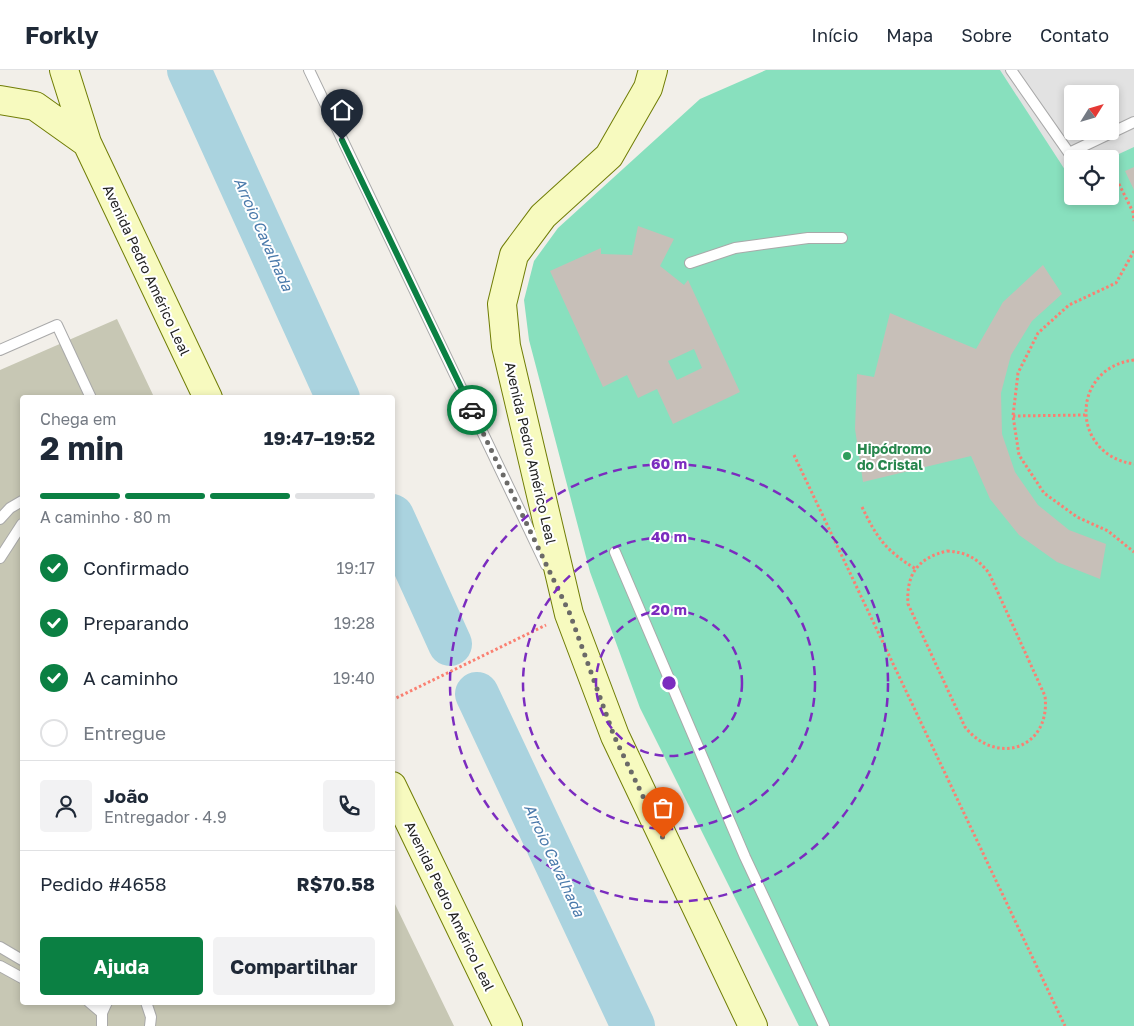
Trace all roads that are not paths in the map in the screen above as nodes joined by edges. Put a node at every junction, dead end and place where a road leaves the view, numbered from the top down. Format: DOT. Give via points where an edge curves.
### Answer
graph roads {
  1 [pos="64,70"];
  2 [pos="309,70"];
  3 [pos="653,70"];
  4 [pos="1011,70"];
  5 [pos="0,100"];
  6 [pos="1134,122"];
  7 [pos="87,143"];
  8 [pos="842,238"];
  9 [pos="690,263"];
  10 [pos="0,350"];
  11 [pos="90,395"];
  12 [pos="207,395"];
  13 [pos="20,503"];
  14 [pos="0,519"];
  15 [pos="20,527"];
  16 [pos="615,552"];
  17 [pos="0,558"];
  18 [pos="570,614"];
  19 [pos="395,792"];
  20 [pos="0,947"];
  21 [pos="20,959"];
  22 [pos="0,966"];
  23 [pos="20,977"];
  24 [pos="93,1005"];
  25 [pos="106,1005"];
  26 [pos="147,1005"];
  27 [pos="102,1013"];
  28 [pos="102,1026"];
  29 [pos="150,1026"];
  30 [pos="508,1026"];
  31 [pos="753,1026"];
  32 [pos="824,1026"];
  1 -- 7 [label="main road, Avenida Pedro Américo Leal"];
  2 -- 18 [label="lane"];
  3 -- 18 [label="main road, Avenida Pedro Américo Leal" via="648,88 609,156 543,216 514,255 502,304 506,346"];
  4 -- 6 [label="lane" via="1069,153"];
  5 -- 7 [label="main road, Avenida Pedro Américo Leal" via="35,106"];
  7 -- 12 [label="main road, Avenida Pedro Américo Leal"];
  8 -- 9 [label="lane" via="808,238 735,248"];
  10 -- 11 [label="lane" via="57,325"];
  13 -- 14 [label="lane"];
  15 -- 17 [label="lane"];
  16 -- 32 [label="lane" via="745,857"];
  18 -- 31 [label="main road, Avenida Pedro Américo Leal" via="614,736"];
  19 -- 30 [label="main road, Avenida Pedro Américo Leal"];
  20 -- 21 [label="lane"];
  22 -- 23 [label="lane"];
  24 -- 27 [label="lane"];
  25 -- 27 [label="lane"];
  26 -- 29 [label="lane"];
  27 -- 28 [label="lane"];
}
